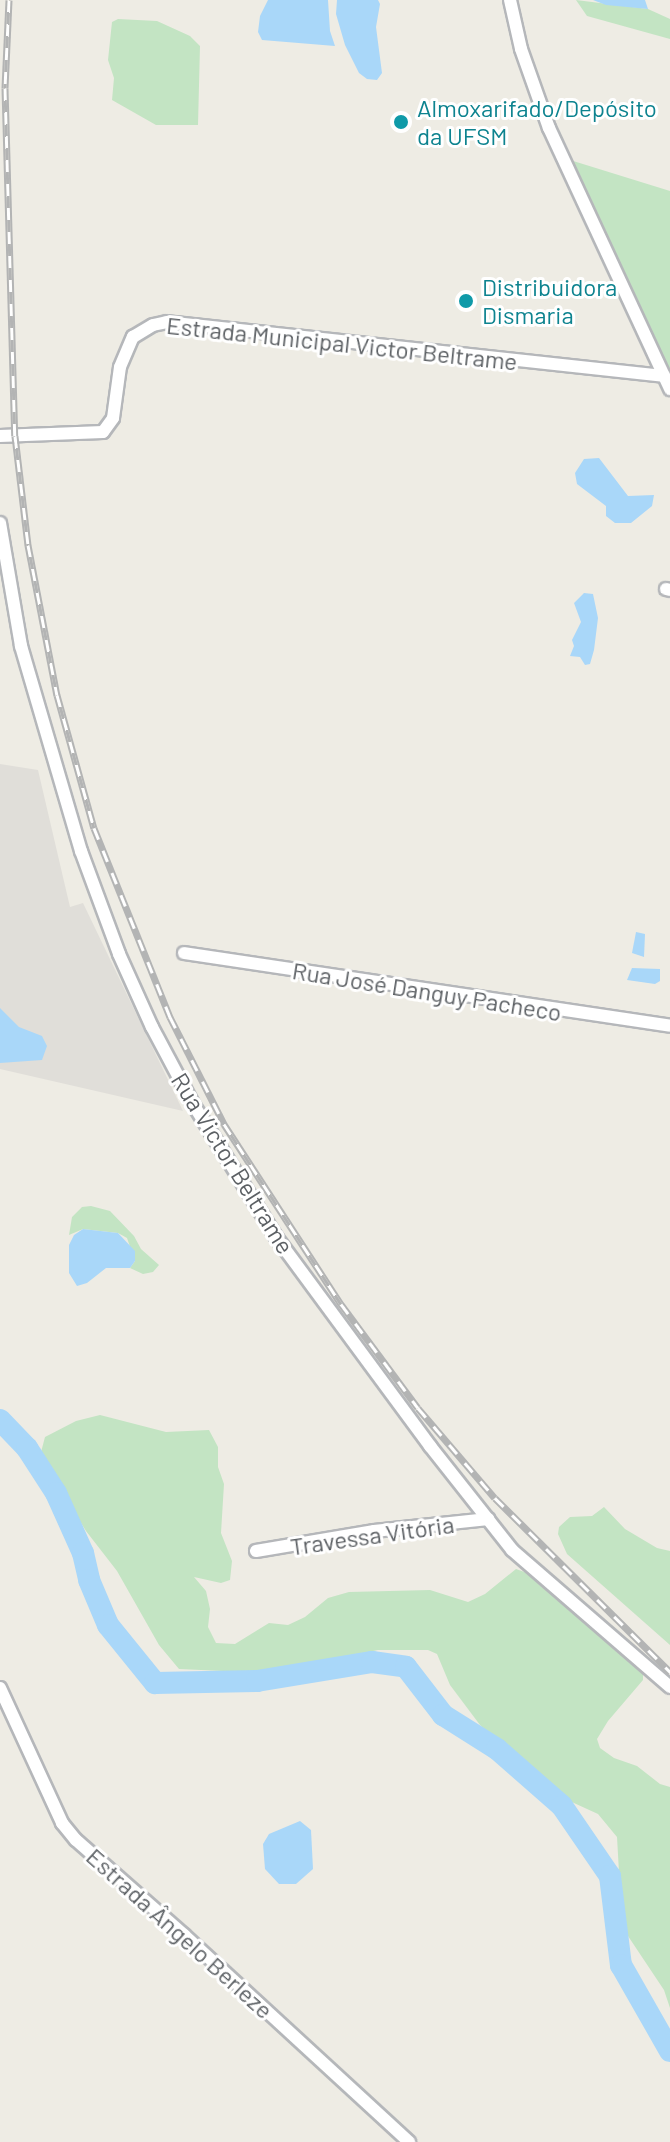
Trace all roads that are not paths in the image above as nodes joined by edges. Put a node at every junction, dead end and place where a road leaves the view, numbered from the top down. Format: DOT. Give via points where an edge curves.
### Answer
graph roads {
  1 [pos="510,0"];
  2 [pos="664,376"];
  3 [pos="670,389"];
  4 [pos="2,440"];
  5 [pos="0,523"];
  6 [pos="184,953"];
  7 [pos="670,1026"];
  8 [pos="488,1519"];
  9 [pos="256,1551"];
  10 [pos="670,1687"];
  11 [pos="0,1688"];
  12 [pos="409,2142"];
  1 -- 2 [label="street" via="549,128"];
  2 -- 3 [label="street"];
  2 -- 4 [label="street, Estrada Municipal Victor Beltrame" via="167,322 133,337 120,367 113,418 103,432"];
  5 -- 8 [label="street, Rua Victor Beltrame" via="21,646 81,851 152,1027 276,1237"];
  6 -- 7 [label="street, Rua José Danguy Pacheco"];
  8 -- 9 [label="street, Travessa Vitória"];
  8 -- 10 [label="street, Rua Victor Beltrame" via="512,1550"];
  11 -- 12 [label="street, Estrada Ângelo Berleze" via="62,1823 76,1840"];
}
